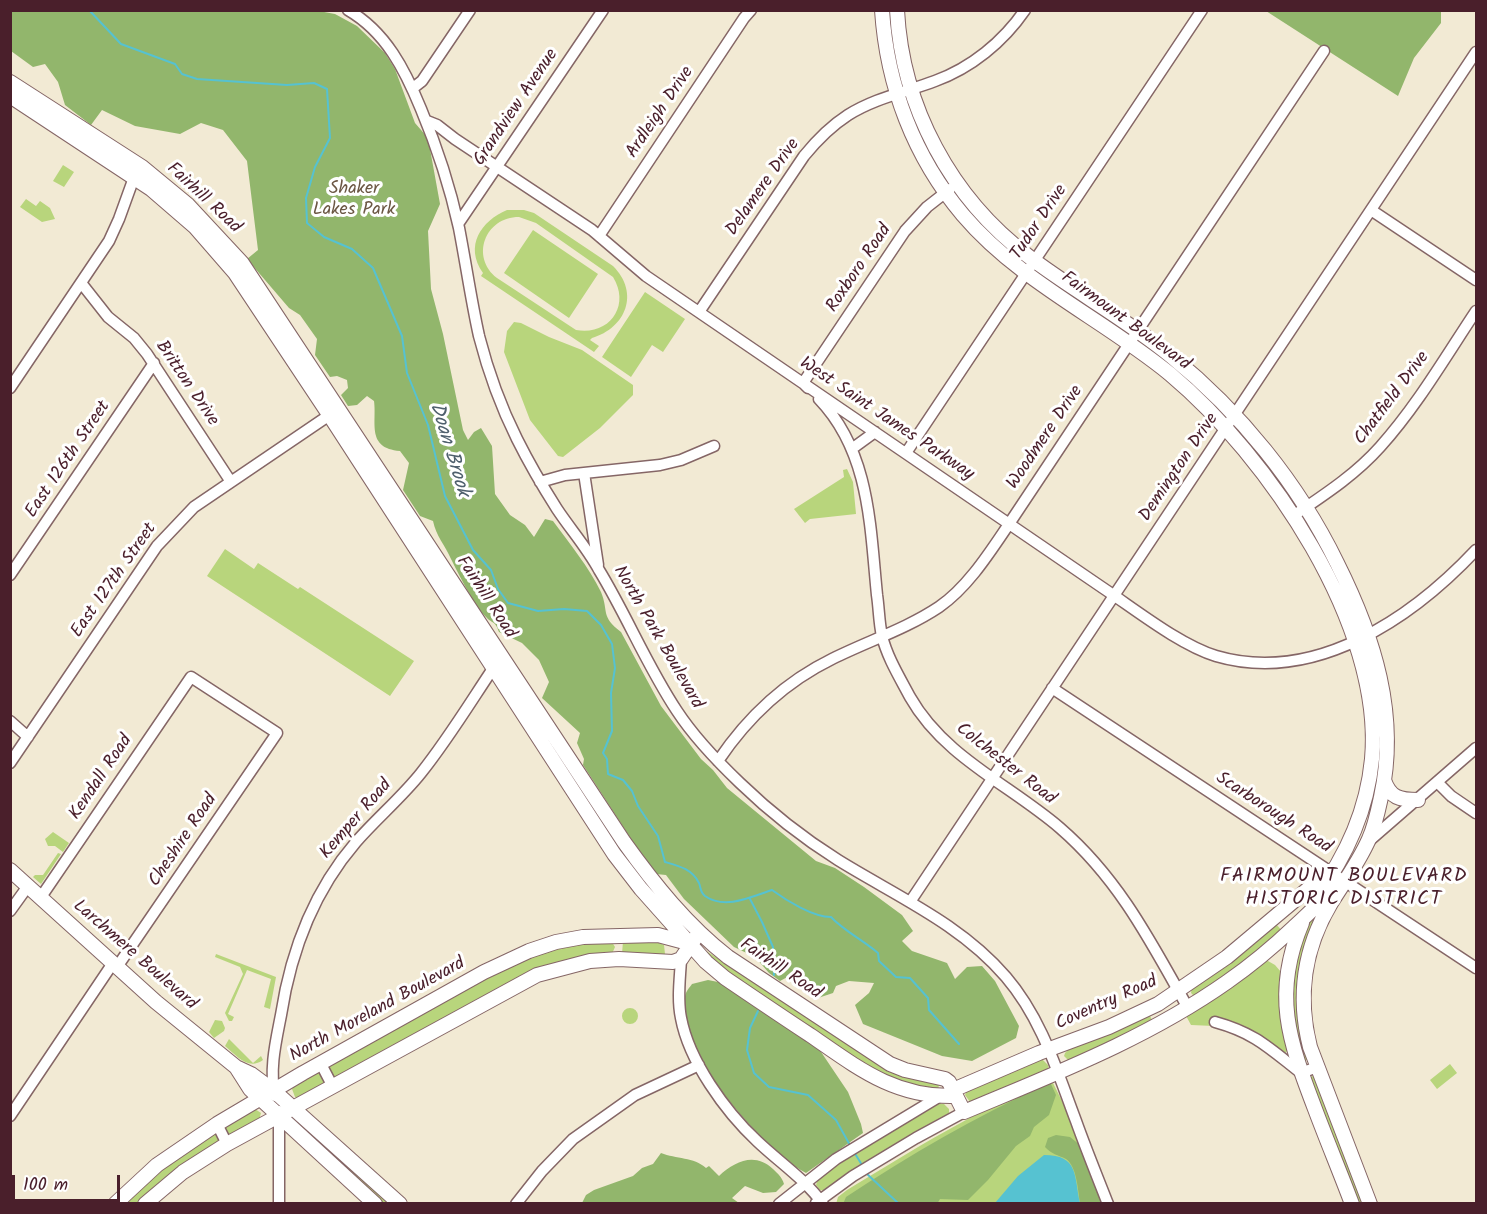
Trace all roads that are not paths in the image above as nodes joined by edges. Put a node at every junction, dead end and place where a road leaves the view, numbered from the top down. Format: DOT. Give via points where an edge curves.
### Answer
graph roads {
  1 [pos="348,10"];
  2 [pos="470,10"];
  3 [pos="603,10"];
  4 [pos="751,10"];
  5 [pos="882,10"];
  6 [pos="897,10"];
  7 [pos="1025,10"];
  8 [pos="1202,10"];
  9 [pos="1324,51"];
  10 [pos="1476,52"];
  11 [pos="10,82"];
  12 [pos="413,88"];
  13 [pos="911,89"];
  14 [pos="897,94"];
  15 [pos="10,96"];
  16 [pos="427,121"];
  17 [pos="497,167"];
  18 [pos="136,170"];
  19 [pos="957,183"];
  20 [pos="945,192"];
  21 [pos="1371,210"];
  22 [pos="458,224"];
  23 [pos="599,236"];
  24 [pos="1034,261"];
  25 [pos="1026,274"];
  26 [pos="1476,280"];
  27 [pos="82,284"];
  28 [pos="1476,311"];
  29 [pos="699,312"];
  30 [pos="1138,330"];
  31 [pos="1129,343"];
  32 [pos="154,363"];
  33 [pos="803,383"];
  34 [pos="10,388"];
  35 [pos="335,412"];
  36 [pos="1235,416"];
  37 [pos="1226,429"];
  38 [pos="875,432"];
  39 [pos="714,446"];
  40 [pos="853,448"];
  41 [pos="906,453"];
  42 [pos="584,473"];
  43 [pos="231,482"];
  44 [pos="540,482"];
  45 [pos="1306,508"];
  46 [pos="1293,516"];
  47 [pos="1009,524"];
  48 [pos="1476,550"];
  49 [pos="599,569"];
  50 [pos="10,575"];
  51 [pos="1115,595"];
  52 [pos="1367,634"];
  53 [pos="882,636"];
  54 [pos="1354,641"];
  55 [pos="497,662"];
  56 [pos="1052,688"];
  57 [pos="10,721"];
  58 [pos="277,733"];
  59 [pos="1373,736"];
  60 [pos="28,737"];
  61 [pos="1388,737"];
  62 [pos="1476,748"];
  63 [pos="718,761"];
  64 [pos="10,763"];
  65 [pos="992,778"];
  66 [pos="1384,780"];
  67 [pos="1437,782"];
  68 [pos="1418,800"];
  69 [pos="1476,813"];
  70 [pos="1358,822"];
  71 [pos="1380,826"];
  72 [pos="1368,842"];
  73 [pos="10,870"];
  74 [pos="1339,877"];
  75 [pos="28,886"];
  76 [pos="40,897"];
  77 [pos="910,902"];
  78 [pos="10,911"];
  79 [pos="1304,917"];
  80 [pos="617,935"];
  81 [pos="695,939"];
  82 [pos="1258,958"];
  83 [pos="619,959"];
  84 [pos="681,959"];
  85 [pos="115,965"];
  86 [pos="1476,969"];
  87 [pos="1287,970"];
  88 [pos="1179,991"];
  89 [pos="1188,1008"];
  90 [pos="1215,1022"];
  91 [pos="1049,1049"];
  92 [pos="321,1064"];
  93 [pos="699,1065"];
  94 [pos="236,1067"];
  95 [pos="1317,1067"];
  96 [pos="1059,1072"];
  97 [pos="1301,1073"];
  98 [pos="333,1087"];
  99 [pos="274,1091"];
  100 [pos="955,1093"];
  101 [pos="940,1097"];
  102 [pos="261,1099"];
  103 [pos="294,1108"];
  104 [pos="964,1112"];
  105 [pos="10,1116"];
  106 [pos="280,1116"];
  107 [pos="217,1124"];
  108 [pos="227,1143"];
  109 [pos="804,1182"];
  110 [pos="820,1202"];
  111 [pos="115,1203"];
  112 [pos="145,1203"];
  113 [pos="279,1203"];
  114 [pos="375,1203"];
  115 [pos="400,1203"];
  116 [pos="516,1203"];
  117 [pos="779,1203"];
  118 [pos="1108,1203"];
  119 [pos="1352,1203"];
  120 [pos="1370,1203"];
  1 -- 12 [label="street, North Park Boulevard" via="383,39"];
  2 -- 12 [label="street" via="422,81"];
  3 -- 17 [label="street, Grandview Avenue"];
  4 -- 23 [label="street, Ardleigh Drive"];
  5 -- 14 [label="main road, Fairmount Boulevard" via="886,51"];
  6 -- 13 [label="main road, Fairmount Boulevard" via="900,46"];
  7 -- 13 [label="street, Delamere Drive" via="975,60 937,81"];
  8 -- 24 [label="street, Tudor Drive"];
  9 -- 30 [label="street, Woodmere Drive"];
  10 -- 21 [label="street, Demington Drive"];
  11 -- 18 [label="main road, Fairhill Road"];
  12 -- 16 [label="street, North Park Boulevard"];
  13 -- 14 [label="street, Delamere Drive"];
  13 -- 19 [label="main road, Fairmount Boulevard" via="929,136"];
  14 -- 20 [label="main road, Fairmount Boulevard" via="920,150"];
  14 -- 29 [label="street, Delamere Drive" via="848,115 819,138"];
  15 -- 18 [label="main road, Fairhill Road"];
  16 -- 17 [label="street, West Saint James Parkway"];
  16 -- 22 [label="street, North Park Boulevard"];
  17 -- 22 [label="street, Grandview Avenue"];
  17 -- 23 [label="street, West Saint James Parkway"];
  18 -- 27 [label="street" via="114,231"];
  18 -- 35 [label="main road, Fairhill Road" via="199,223"];
  19 -- 20 [label="street, Roxboro Road"];
  19 -- 24 [label="main road, Fairmount Boulevard" via="991,224"];
  20 -- 25 [label="main road, Fairmount Boulevard" via="980,234"];
  20 -- 33 [label="street, Roxboro Road" via="905,231"];
  21 -- 26 [label="street"];
  21 -- 36 [label="street, Demington Drive"];
  22 -- 44 [label="street, North Park Boulevard" via="486,360 516,436"];
  23 -- 29 [label="street, West Saint James Parkway" via="633,267"];
  24 -- 25 [label="street, Tudor Drive"];
  24 -- 30 [label="main road, Fairmount Boulevard"];
  25 -- 31 [label="main road, Fairmount Boulevard"];
  25 -- 41 [label="street, Tudor Drive"];
  27 -- 32 [label="street, Britton Drive" via="108,317 134,338"];
  27 -- 34 [label="street"];
  28 -- 45 [label="street, Chatfield Drive" via="1381,447 1353,474"];
  29 -- 33 [label="street, West Saint James Parkway"];
  30 -- 31 [label="street, Woodmere Drive"];
  30 -- 36 [label="main road, Fairmount Boulevard" via="1181,364"];
  31 -- 37 [label="main road, Fairmount Boulevard" via="1180,383"];
  31 -- 47 [label="street, Woodmere Drive"];
  32 -- 43 [label="street, Britton Drive"];
  32 -- 50 [label="street, East 126th Street"];
  33 -- 38 [label="street, West Saint James Parkway"];
  33 -- 40 [label="street, Colchester Road" via="827,407"];
  35 -- 43 [label="street, East 127th Street"];
  35 -- 55 [label="main road, Fairhill Road"];
  36 -- 37 [label="street, Demington Drive"];
  36 -- 45 [label="main road, Fairmount Boulevard" via="1268,453"];
  37 -- 46 [label="main road, Fairmount Boulevard"];
  37 -- 51 [label="street, Demington Drive"];
  38 -- 40 [label="street"];
  38 -- 41 [label="street, West Saint James Parkway"];
  39 -- 42 [label="street" via="660,465"];
  40 -- 53 [label="street, Colchester Road" via="867,502"];
  41 -- 47 [label="street, West Saint James Parkway"];
  42 -- 44 [label="street"];
  42 -- 49 [label="street"];
  43 -- 60 [label="street, East 127th Street" via="194,507 157,546"];
  44 -- 49 [label="street, North Park Boulevard"];
  45 -- 46 [label="street, Chatfield Drive"];
  45 -- 52 [label="main road, Fairmount Boulevard" via="1342,573"];
  46 -- 54 [label="main road, Fairmount Boulevard" via="1325,571"];
  47 -- 51 [label="street, West Saint James Parkway"];
  47 -- 53 [label="street, Woodmere Drive" via="972,575 941,606"];
  48 -- 52 [label="street, West Saint James Parkway" via="1435,590"];
  49 -- 63 [label="street, North Park Boulevard" via="678,713"];
  51 -- 54 [label="street, West Saint James Parkway" via="1179,638 1216,656 1286,662 1322,655"];
  51 -- 56 [label="street, Demington Drive"];
  52 -- 54 [label="street, West Saint James Parkway"];
  52 -- 61 [label="main road, Fairmount Boulevard" via="1382,680"];
  53 -- 63 [label="street, Woodmere Drive" via="790,684 743,727"];
  53 -- 65 [label="street, Colchester Road" via="907,692 927,721 958,753"];
  54 -- 59 [label="main road, Fairmount Boulevard" via="1369,695"];
  55 -- 81 [label="main road, Fairhill Road" via="593,809 634,880"];
  55 -- 99 [label="street, Kemper Road" via="445,743 342,859 312,908 286,981 274,1052"];
  56 -- 65 [label="street, Demington Drive"];
  56 -- 74 [label="street, Scarborough Road"];
  57 -- 60 [label="street"];
  58 -- 76 [label="street, Kendall Road" via="190,677"];
  58 -- 85 [label="street, Cheshire Road"];
  59 -- 61 [label="main road"];
  59 -- 70 [label="main road, Fairmount Boulevard" via="1369,781"];
  60 -- 64 [label="street, East 127th Street"];
  61 -- 66 [label="main road, Fairmount Boulevard"];
  62 -- 67 [label="street"];
  63 -- 77 [label="street, North Park Boulevard" via="764,806 804,837"];
  65 -- 77 [label="street, Demington Drive"];
  65 -- 88 [label="street, Colchester Road" via="1053,823 1092,860 1146,931"];
  66 -- 68 [label="main road" via="1394,796"];
  66 -- 71 [label="main road, Fairmount Boulevard"];
  67 -- 68 [label="street"];
  67 -- 69 [label="street"];
  68 -- 71 [label="street"];
  70 -- 71 [label="main road" via="1363,828"];
  70 -- 74 [label="main road, Fairmount Boulevard"];
  71 -- 72 [label="main road, Fairmount Boulevard"];
  72 -- 74 [label="main road, Coventry Road"];
  73 -- 75 [label="main road, Larchmere Boulevard"];
  74 -- 79 [label="main road, Fairmount Boulevard"];
  74 -- 86 [label="street, Scarborough Road"];
  74 -- 88 [label="main road, Coventry Road" via="1314,884 1227,957"];
  74 -- 95 [label="main road, Fairmount Boulevard" via="1305,971 1304,1021"];
  75 -- 76 [label="main road, Larchmere Boulevard"];
  75 -- 78 [label="street"];
  76 -- 85 [label="main road, Larchmere Boulevard"];
  77 -- 91 [label="street, North Park Boulevard" via="955,930 1006,977 1030,1011"];
  79 -- 82 [label="main road"];
  79 -- 87 [label="main road, Fairmount Boulevard"];
  80 -- 81 [label="main road, North Moreland Boulevard"];
  80 -- 83 [label="main road"];
  80 -- 92 [label="main road, North Moreland Boulevard" via="583,937 529,951 484,972"];
  81 -- 84 [label="main road"];
  81 -- 100 [label="main road, Fairhill Road" via="874,1055 905,1070 945,1078"];
  81 -- 101 [label="main road, Fairhill Road" via="706,962 725,978 870,1076 913,1093"];
  82 -- 87 [label="main road" via="1274,958"];
  82 -- 89 [label="main road"];
  83 -- 84 [label="main road"];
  83 -- 98 [label="main road" via="590,961 537,975"];
  84 -- 93 [label="street" via="681,1020"];
  85 -- 94 [label="main road, Larchmere Boulevard"];
  85 -- 105 [label="street, Cheshire Road"];
  87 -- 97 [label="main road, Fairmount Boulevard" via="1287,1020"];
  88 -- 89 [label="street, Colchester Road"];
  88 -- 91 [label="main road, Coventry Road" via="1109,1027"];
  89 -- 96 [label="main road"];
  90 -- 97 [label="street" via="1254,1036"];
  91 -- 96 [label="street, North Park Boulevard"];
  91 -- 100 [label="main road, Coventry Road"];
  92 -- 98 [label="street"];
  92 -- 99 [label="main road, North Moreland Boulevard"];
  93 -- 109 [label="street" via="740,1124"];
  93 -- 116 [label="street" via="635,1095 573,1138"];
  94 -- 99 [label="main road, Larchmere Boulevard"];
  94 -- 102 [label="main road, Larchmere Boulevard"];
  95 -- 97 [label="street"];
  95 -- 120 [label="main road, Fairmount Boulevard"];
  96 -- 104 [label="main road"];
  96 -- 118 [label="street, North Park Boulevard"];
  97 -- 119 [label="main road, Fairmount Boulevard"];
  98 -- 103 [label="main road"];
  99 -- 102 [label="main road, North Moreland Boulevard"];
  99 -- 103 [label="main road, Larchmere Boulevard"];
  99 -- 106 [label="street, Kemper Road"];
  100 -- 101 [label="main road, Fairhill Road"];
  100 -- 104 [label="main road"];
  101 -- 109 [label="street" via="866,1139"];
  102 -- 106 [label="main road, Larchmere Boulevard"];
  102 -- 107 [label="main road, North Moreland Boulevard"];
  103 -- 106 [label="main road"];
  103 -- 115 [label="main road, Larchmere Boulevard"];
  104 -- 110 [label="street" via="853,1176"];
  106 -- 108 [label="main road"];
  106 -- 113 [label="street, Kemper Road"];
  106 -- 114 [label="main road, Larchmere Boulevard"];
  107 -- 108 [label="street"];
  107 -- 111 [label="main road, North Moreland Boulevard" via="157,1165"];
  108 -- 112 [label="main road"];
  109 -- 110 [label="street"];
  109 -- 117 [label="street"];
}
